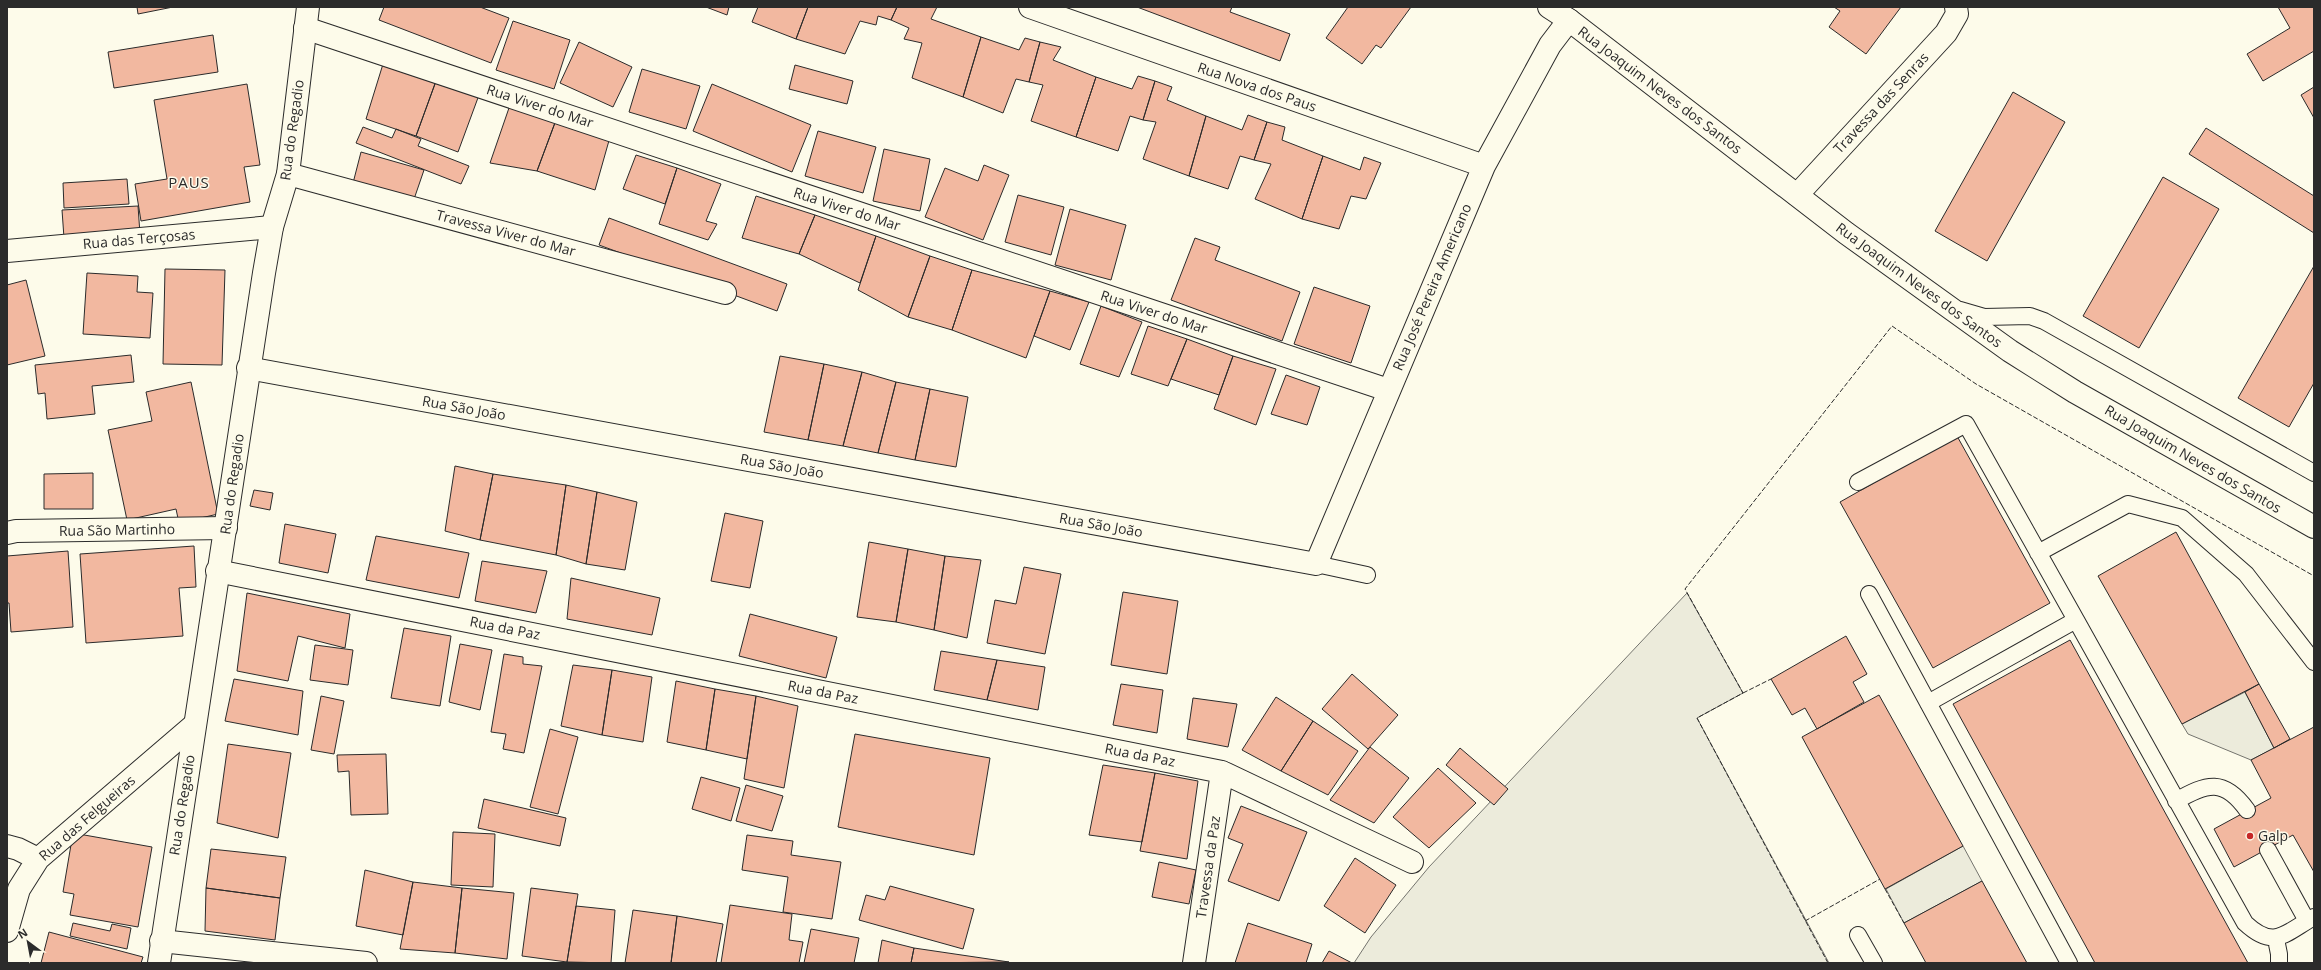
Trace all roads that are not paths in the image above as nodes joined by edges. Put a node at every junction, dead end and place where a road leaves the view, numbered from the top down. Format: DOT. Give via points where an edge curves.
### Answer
graph roads {
  1 [pos="1030,7"];
  2 [pos="1549,7"];
  3 [pos="1956,7"];
  4 [pos="307,17"];
  5 [pos="1569,20"];
  6 [pos="1484,166"];
  7 [pos="288,174"];
  8 [pos="1797,195"];
  9 [pos="272,227"];
  10 [pos="7,251"];
  11 [pos="724,293"];
  12 [pos="1944,305"];
  13 [pos="248,368"];
  14 [pos="1388,390"];
  15 [pos="2314,473"];
  16 [pos="1858,482"];
  17 [pos="226,528"];
  18 [pos="2314,528"];
  19 [pos="7,533"];
  20 [pos="2038,553"];
  21 [pos="1316,564"];
  22 [pos="217,571"];
  23 [pos="1367,575"];
  24 [pos="1869,594"];
  25 [pos="2076,620"];
  26 [pos="2314,662"];
  27 [pos="1928,703"];
  28 [pos="194,725"];
  29 [pos="1222,772"];
  30 [pos="2176,800"];
  31 [pos="2247,810"];
  32 [pos="7,846"];
  33 [pos="2268,850"];
  34 [pos="38,859"];
  35 [pos="1412,862"];
  36 [pos="2310,919"];
  37 [pos="7,931"];
  38 [pos="1858,935"];
  39 [pos="2276,939"];
  40 [pos="161,942"];
  41 [pos="159,963"];
  42 [pos="366,963"];
  43 [pos="1194,963"];
  44 [pos="1874,963"];
  45 [pos="2069,963"];
  46 [pos="2279,963"];
  1 -- 6 [label="street, Rua Nova dos Paus"];
  2 -- 5 [label="street, Rua Joaquim Neves dos Santos"];
  3 -- 8 [label="street, Travessa das Senras" via="1957,14 1946,33"];
  4 -- 7 [label="street, Rua do Regadio"];
  4 -- 14 [label="street, Rua Viver do Mar"];
  5 -- 6 [label="street, Rua José Pereira Americano" via="1550,45"];
  5 -- 8 [label="street, Rua Joaquim Neves dos Santos"];
  6 -- 14 [label="street, Rua José Pereira Americano"];
  7 -- 9 [label="street, Rua do Regadio"];
  7 -- 11 [label="street, Travessa Viver do Mar"];
  8 -- 12 [label="street, Rua Joaquim Neves dos Santos"];
  9 -- 10 [label="street, Rua das Terçosas"];
  9 -- 13 [label="street, Rua do Regadio"];
  12 -- 15 [label="lane" via="1984,317 2030,316 2044,321"];
  12 -- 18 [label="street, Rua Joaquim Neves dos Santos" via="2075,392"];
  13 -- 17 [label="street, Rua do Regadio"];
  13 -- 21 [label="street, Rua São João"];
  14 -- 21 [label="street, Rua José Pereira Americano"];
  16 -- 20 [label="lane" via="1966,424"];
  17 -- 19 [label="street, Rua São Martinho"];
  17 -- 22 [label="street, Rua do Regadio"];
  20 -- 25 [label="lane"];
  20 -- 26 [label="lane" via="2128,504 2182,518 2246,574"];
  21 -- 23 [label="lane"];
  22 -- 28 [label="street, Rua do Regadio"];
  22 -- 29 [label="street, Rua da Paz"];
  24 -- 27 [label="lane"];
  25 -- 27 [label="lane"];
  25 -- 30 [label="lane"];
  27 -- 45 [label="lane"];
  28 -- 34 [label="street, Rua das Felgueiras"];
  28 -- 40 [label="street, Rua do Regadio"];
  29 -- 35 [label="street, Rua da Paz"];
  29 -- 43 [label="street, Travessa da Paz"];
  30 -- 31 [label="lane" via="2194,790 2211,786 2225,788 2238,798"];
  30 -- 39 [label="lane" via="2245,923 2263,937"];
  32 -- 34 [label="street"];
  33 -- 36 [label="lane"];
  34 -- 37 [label="street, Rua das Felgueiras" via="19,889"];
  36 -- 39 [label="lane"];
  38 -- 44 [label="lane"];
  39 -- 46 [label="lane" via="2280,954"];
  40 -- 41 [label="street, Rua do Regadio"];
  40 -- 42 [label="street"];
}
